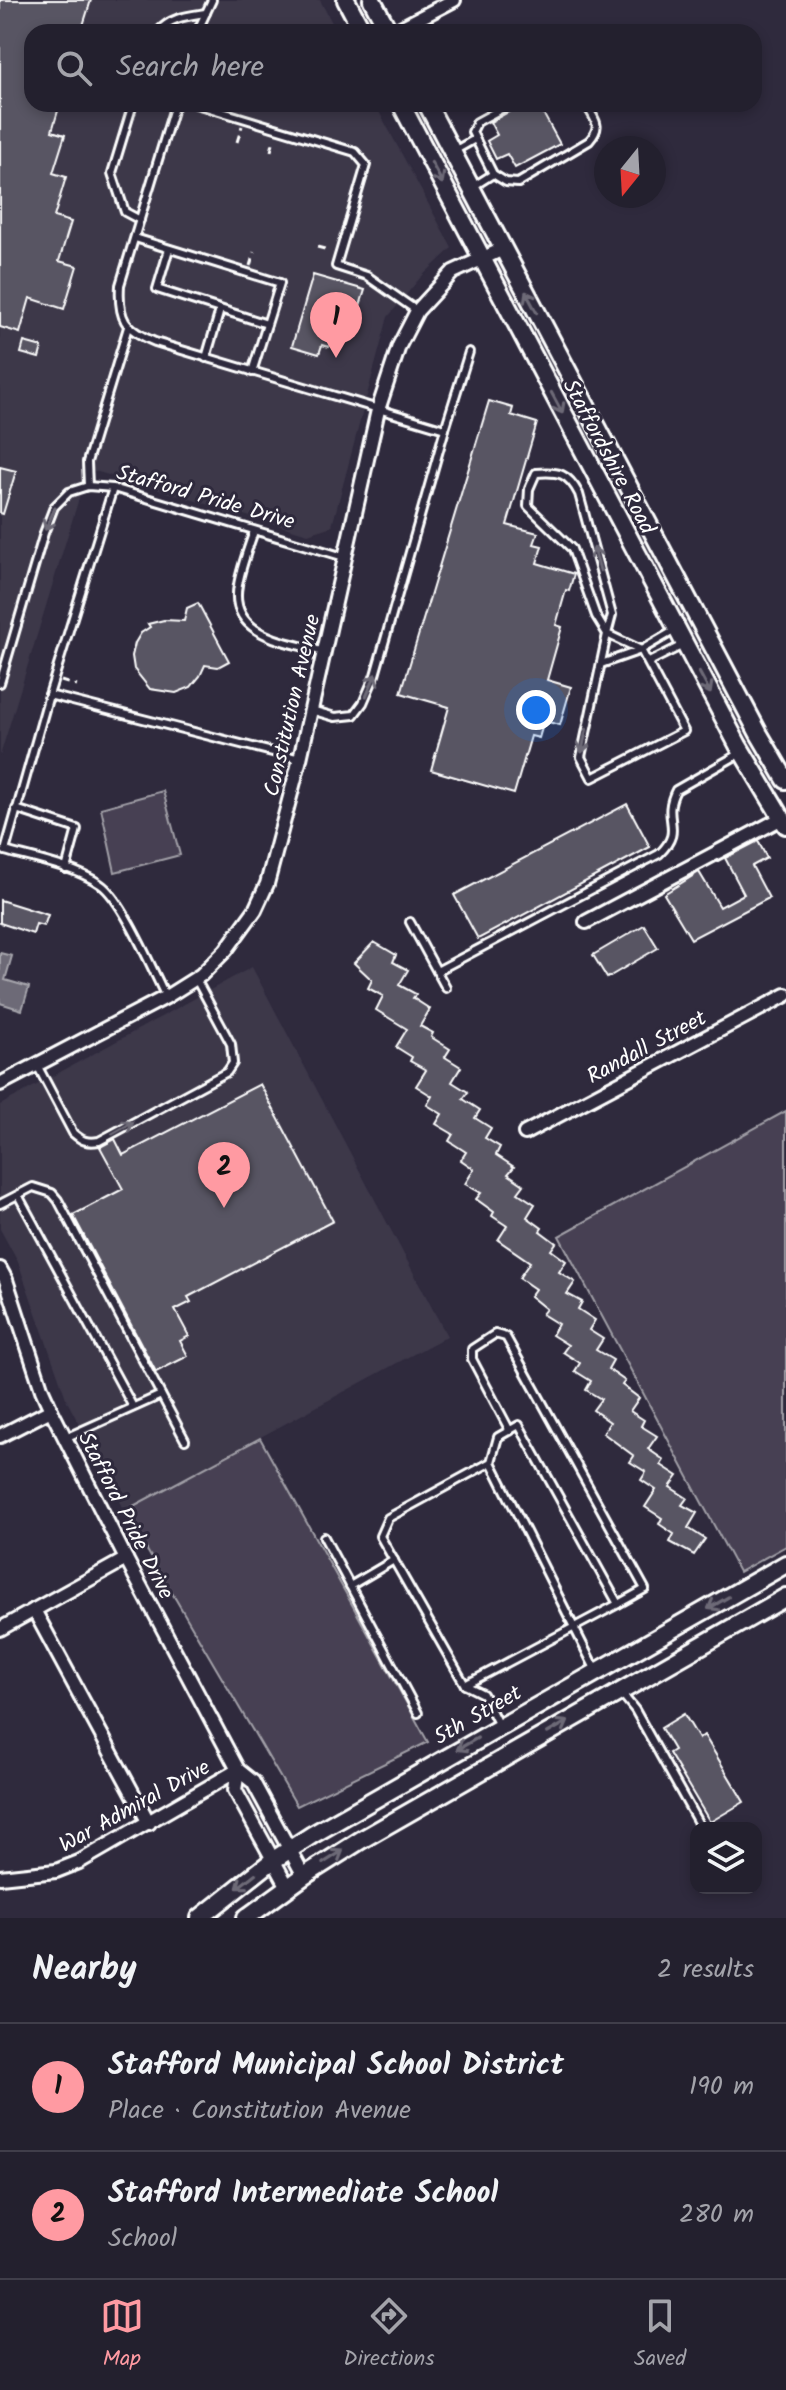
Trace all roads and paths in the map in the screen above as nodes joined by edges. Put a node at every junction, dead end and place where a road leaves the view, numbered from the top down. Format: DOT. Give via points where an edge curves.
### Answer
graph roads {
  1 [pos="212,0"];
  2 [pos="346,0"];
  3 [pos="372,0"];
  4 [pos="454,0"];
  5 [pos="206,13"];
  6 [pos="169,24"];
  7 [pos="201,24"];
  8 [pos="359,24"];
  9 [pos="386,24"];
  10 [pos="407,24"];
  11 [pos="131,112"];
  12 [pos="173,112"];
  13 [pos="222,112"];
  14 [pos="405,112"];
  15 [pos="431,112"];
  16 [pos="495,112"];
  17 [pos="590,112"];
  18 [pos="244,119"];
  19 [pos="277,129"];
  20 [pos="475,139"];
  21 [pos="237,142"];
  22 [pos="271,151"];
  23 [pos="452,153"];
  24 [pos="493,174"];
  25 [pos="471,188"];
  26 [pos="140,220"];
  27 [pos="135,238"];
  28 [pos="317,247"];
  29 [pos="169,249"];
  30 [pos="503,249"];
  31 [pos="339,254"];
  32 [pos="483,260"];
  33 [pos="220,310"];
  34 [pos="417,311"];
  35 [pos="267,324"];
  36 [pos="128,327"];
  37 [pos="469,352"];
  38 [pos="206,358"];
  39 [pos="252,372"];
  40 [pos="378,410"];
  41 [pos="445,429"];
  42 [pos="88,486"];
  43 [pos="113,488"];
  44 [pos="254,531"];
  45 [pos="344,557"];
  46 [pos="607,634"];
  47 [pos="681,637"];
  48 [pos="641,650"];
  49 [pos="325,652"];
  50 [pos="649,662"];
  51 [pos="601,664"];
  52 [pos="54,679"];
  53 [pos="0,683"];
  54 [pos="77,686"];
  55 [pos="49,695"];
  56 [pos="311,710"];
  57 [pos="742,752"];
  58 [pos="300,759"];
  59 [pos="786,780"];
  60 [pos="16,809"];
  61 [pos="784,822"];
  62 [pos="66,869"];
  63 [pos="410,922"];
  64 [pos="586,922"];
  65 [pos="437,971"];
  66 [pos="196,979"];
  67 [pos="446,988"];
  68 [pos="786,995"];
  69 [pos="166,997"];
  70 [pos="37,1065"];
  71 [pos="0,1084"];
  72 [pos="525,1133"];
  73 [pos="18,1195"];
  74 [pos="0,1204"];
  75 [pos="0,1269"];
  76 [pos="161,1395"];
  77 [pos="133,1407"];
  78 [pos="51,1410"];
  79 [pos="510,1431"];
  80 [pos="0,1436"];
  81 [pos="65,1438"];
  82 [pos="185,1440"];
  83 [pos="491,1462"];
  84 [pos="324,1537"];
  85 [pos="126,1559"];
  86 [pos="394,1560"];
  87 [pos="786,1564"];
  88 [pos="350,1586"];
  89 [pos="747,1586"];
  90 [pos="786,1597"];
  91 [pos="618,1604"];
  92 [pos="34,1610"];
  93 [pos="761,1611"];
  94 [pos="575,1626"];
  95 [pos="0,1629"];
  96 [pos="596,1671"];
  97 [pos="465,1685"];
  98 [pos="620,1692"];
  99 [pos="418,1713"];
  100 [pos="499,1726"];
  101 [pos="516,1752"];
  102 [pos="238,1770"];
  103 [pos="698,1822"];
  104 [pos="149,1823"];
  105 [pos="288,1850"];
  106 [pos="272,1861"];
  107 [pos="304,1876"];
  108 [pos="0,1877"];
  109 [pos="288,1887"];
  110 [pos="200,1918"];
  111 [pos="246,1918"];
  1 -- 5 [label="lane"];
  2 -- 8 [label="main road"];
  3 -- 9 [label="main road"];
  4 -- 10 [label="street"];
  5 -- 6 [label="lane"];
  5 -- 7 [label="lane"];
  11 -- 26 [label="lane" via="112,173 125,212"];
  12 -- 26 [label="lane"];
  13 -- 18 [label="lane"];
  14 -- 32 [label="main road, Staffordshire Road, one-way"];
  15 -- 23 [label="main road, Staffordshire Road"];
  16 -- 20 [label="lane" via="477,122"];
  17 -- 24 [label="lane" via="597,132 589,141 518,183"];
  18 -- 19 [label="lane"];
  18 -- 21 [label="path"];
  19 -- 22 [label="path"];
  19 -- 31 [label="lane" via="355,152 366,165"];
  20 -- 23 [label="lane"];
  20 -- 24 [label="lane"];
  23 -- 25 [label="main road, Staffordshire Road"];
  24 -- 25 [label="lane"];
  25 -- 30 [label="main road, Staffordshire Road"];
  26 -- 27 [label="lane"];
  27 -- 29 [label="lane"];
  27 -- 36 [label="lane" via="120,285 119,308"];
  28 -- 31 [label="path"];
  29 -- 33 [label="lane" via="157,289"];
  29 -- 35 [label="lane" via="280,283"];
  30 -- 32 [label="street, Constitution Avenue"];
  59 -- 30 [label="main road, Staffordshire Road, one-way"];
  31 -- 34 [label="lane" via="336,266 367,276"];
  32 -- 34 [label="street, Constitution Avenue" via="453,272"];
  32 -- 47 [label="main road, Staffordshire Road, one-way"];
  33 -- 35 [label="lane"];
  33 -- 38 [label="lane"];
  34 -- 40 [label="street, Constitution Avenue"];
  35 -- 39 [label="lane"];
  36 -- 38 [label="lane"];
  36 -- 42 [label="lane" via="87,462"];
  37 -- 41 [label="lane"];
  38 -- 39 [label="lane"];
  39 -- 40 [label="lane"];
  40 -- 41 [label="lane"];
  40 -- 45 [label="street, Constitution Avenue"];
  56 -- 41 [label="lane, one-way" via="335,717 354,715 363,703"];
  42 -- 43 [label="lane, Stafford Pride Drive"];
  42 -- 53 [label="lane, Stafford Pride Drive, one-way" via="69,492 54,507"];
  43 -- 44 [label="lane, Stafford Pride Drive"];
  43 -- 52 [label="lane"];
  44 -- 45 [label="lane, Stafford Pride Drive"];
  44 -- 49 [label="lane" via="237,587 245,621 260,634"];
  45 -- 49 [label="street, Constitution Avenue"];
  46 -- 46 [label="lane, one-way" via="612,615 579,494 571,479 553,471 536,473 528,506 572,549"];
  46 -- 48 [label="lane"];
  46 -- 51 [label="lane"];
  47 -- 48 [label="lane"];
  47 -- 50 [label="lane"];
  47 -- 57 [label="main road, Staffordshire Road, one-way"];
  48 -- 50 [label="lane"];
  48 -- 51 [label="lane"];
  49 -- 56 [label="street, Constitution Avenue"];
  51 -- 50 [label="lane, one-way" via="581,757 592,778 684,731"];
  52 -- 54 [label="path"];
  52 -- 55 [label="lane"];
  55 -- 58 [label="lane"];
  55 -- 60 [label="lane"];
  56 -- 58 [label="street, Constitution Avenue"];
  57 -- 61 [label="main road, Staffordshire Road"];
  57 -- 65 [label="lane" via="676,790 668,813 671,842 659,854"];
  58 -- 66 [label="street, Constitution Avenue" via="267,884 255,910"];
  60 -- 62 [label="lane" via="77,829"];
  60 -- 62 [label="lane" via="5,851"];
  61 -- 64 [label="street"];
  62 -- 69 [label="lane" via="99,882 120,906"];
  63 -- 65 [label="lane"];
  65 -- 67 [label="lane"];
  66 -- 69 [label="street, Constitution Avenue"];
  70 -- 66 [label="lane, one-way" via="73,1133 89,1143 227,1072 233,1063 231,1044"];
  68 -- 72 [label="street, Randall Street"];
  69 -- 70 [label="street, Constitution Avenue"];
  70 -- 71 [label="street, Constitution Avenue"];
  73 -- 74 [label="lane"];
  73 -- 76 [label="lane" via="33,1187 58,1200"];
  73 -- 77 [label="lane"];
  75 -- 78 [label="street, Stafford Pride Drive"];
  76 -- 77 [label="lane"];
  76 -- 82 [label="lane"];
  77 -- 81 [label="lane"];
  78 -- 80 [label="street"];
  78 -- 81 [label="street, Stafford Pride Drive"];
  79 -- 83 [label="lane" via="498,1437"];
  79 -- 91 [label="lane" via="519,1425"];
  79 -- 91 [label="lane" via="472,1359 472,1349 495,1334 506,1337 645,1589"];
  81 -- 85 [label="street, Stafford Pride Drive"];
  83 -- 86 [label="lane" via="388,1518 380,1536"];
  83 -- 94 [label="lane"];
  84 -- 88 [label="lane"];
  85 -- 92 [label="street"];
  85 -- 102 [label="street, Stafford Pride Drive"];
  86 -- 88 [label="lane"];
  86 -- 97 [label="lane"];
  87 -- 89 [label="main road, 5th Street"];
  88 -- 99 [label="lane"];
  89 -- 93 [label="main road"];
  89 -- 96 [label="main road, 5th Street, one-way"];
  90 -- 93 [label="main road"];
  91 -- 94 [label="lane"];
  92 -- 95 [label="street"];
  92 -- 104 [label="street"];
  93 -- 98 [label="main road"];
  94 -- 96 [label="lane"];
  94 -- 97 [label="lane"];
  96 -- 98 [label="main road"];
  96 -- 100 [label="main road, 5th Street"];
  97 -- 100 [label="lane" via="483,1694"];
  101 -- 98 [label="main road, one-way"];
  98 -- 103 [label="lane"];
  100 -- 101 [label="main road"];
  100 -- 105 [label="main road, 5th Street, one-way"];
  107 -- 101 [label="main road, one-way"];
  102 -- 104 [label="street, War Admiral Drive"];
  102 -- 105 [label="street, Stafford Pride Drive" via="253,1782"];
  102 -- 106 [label="street, Stafford Pride Drive" via="235,1790"];
  104 -- 108 [label="street, War Admiral Drive" via="56,1871"];
  105 -- 106 [label="main road, 5th Street"];
  105 -- 107 [label="street, Stafford Pride Drive"];
  106 -- 109 [label="street, Stafford Pride Drive"];
  106 -- 110 [label="main road, 5th Street, one-way"];
  107 -- 109 [label="main road"];
  109 -- 111 [label="main road"];
}
